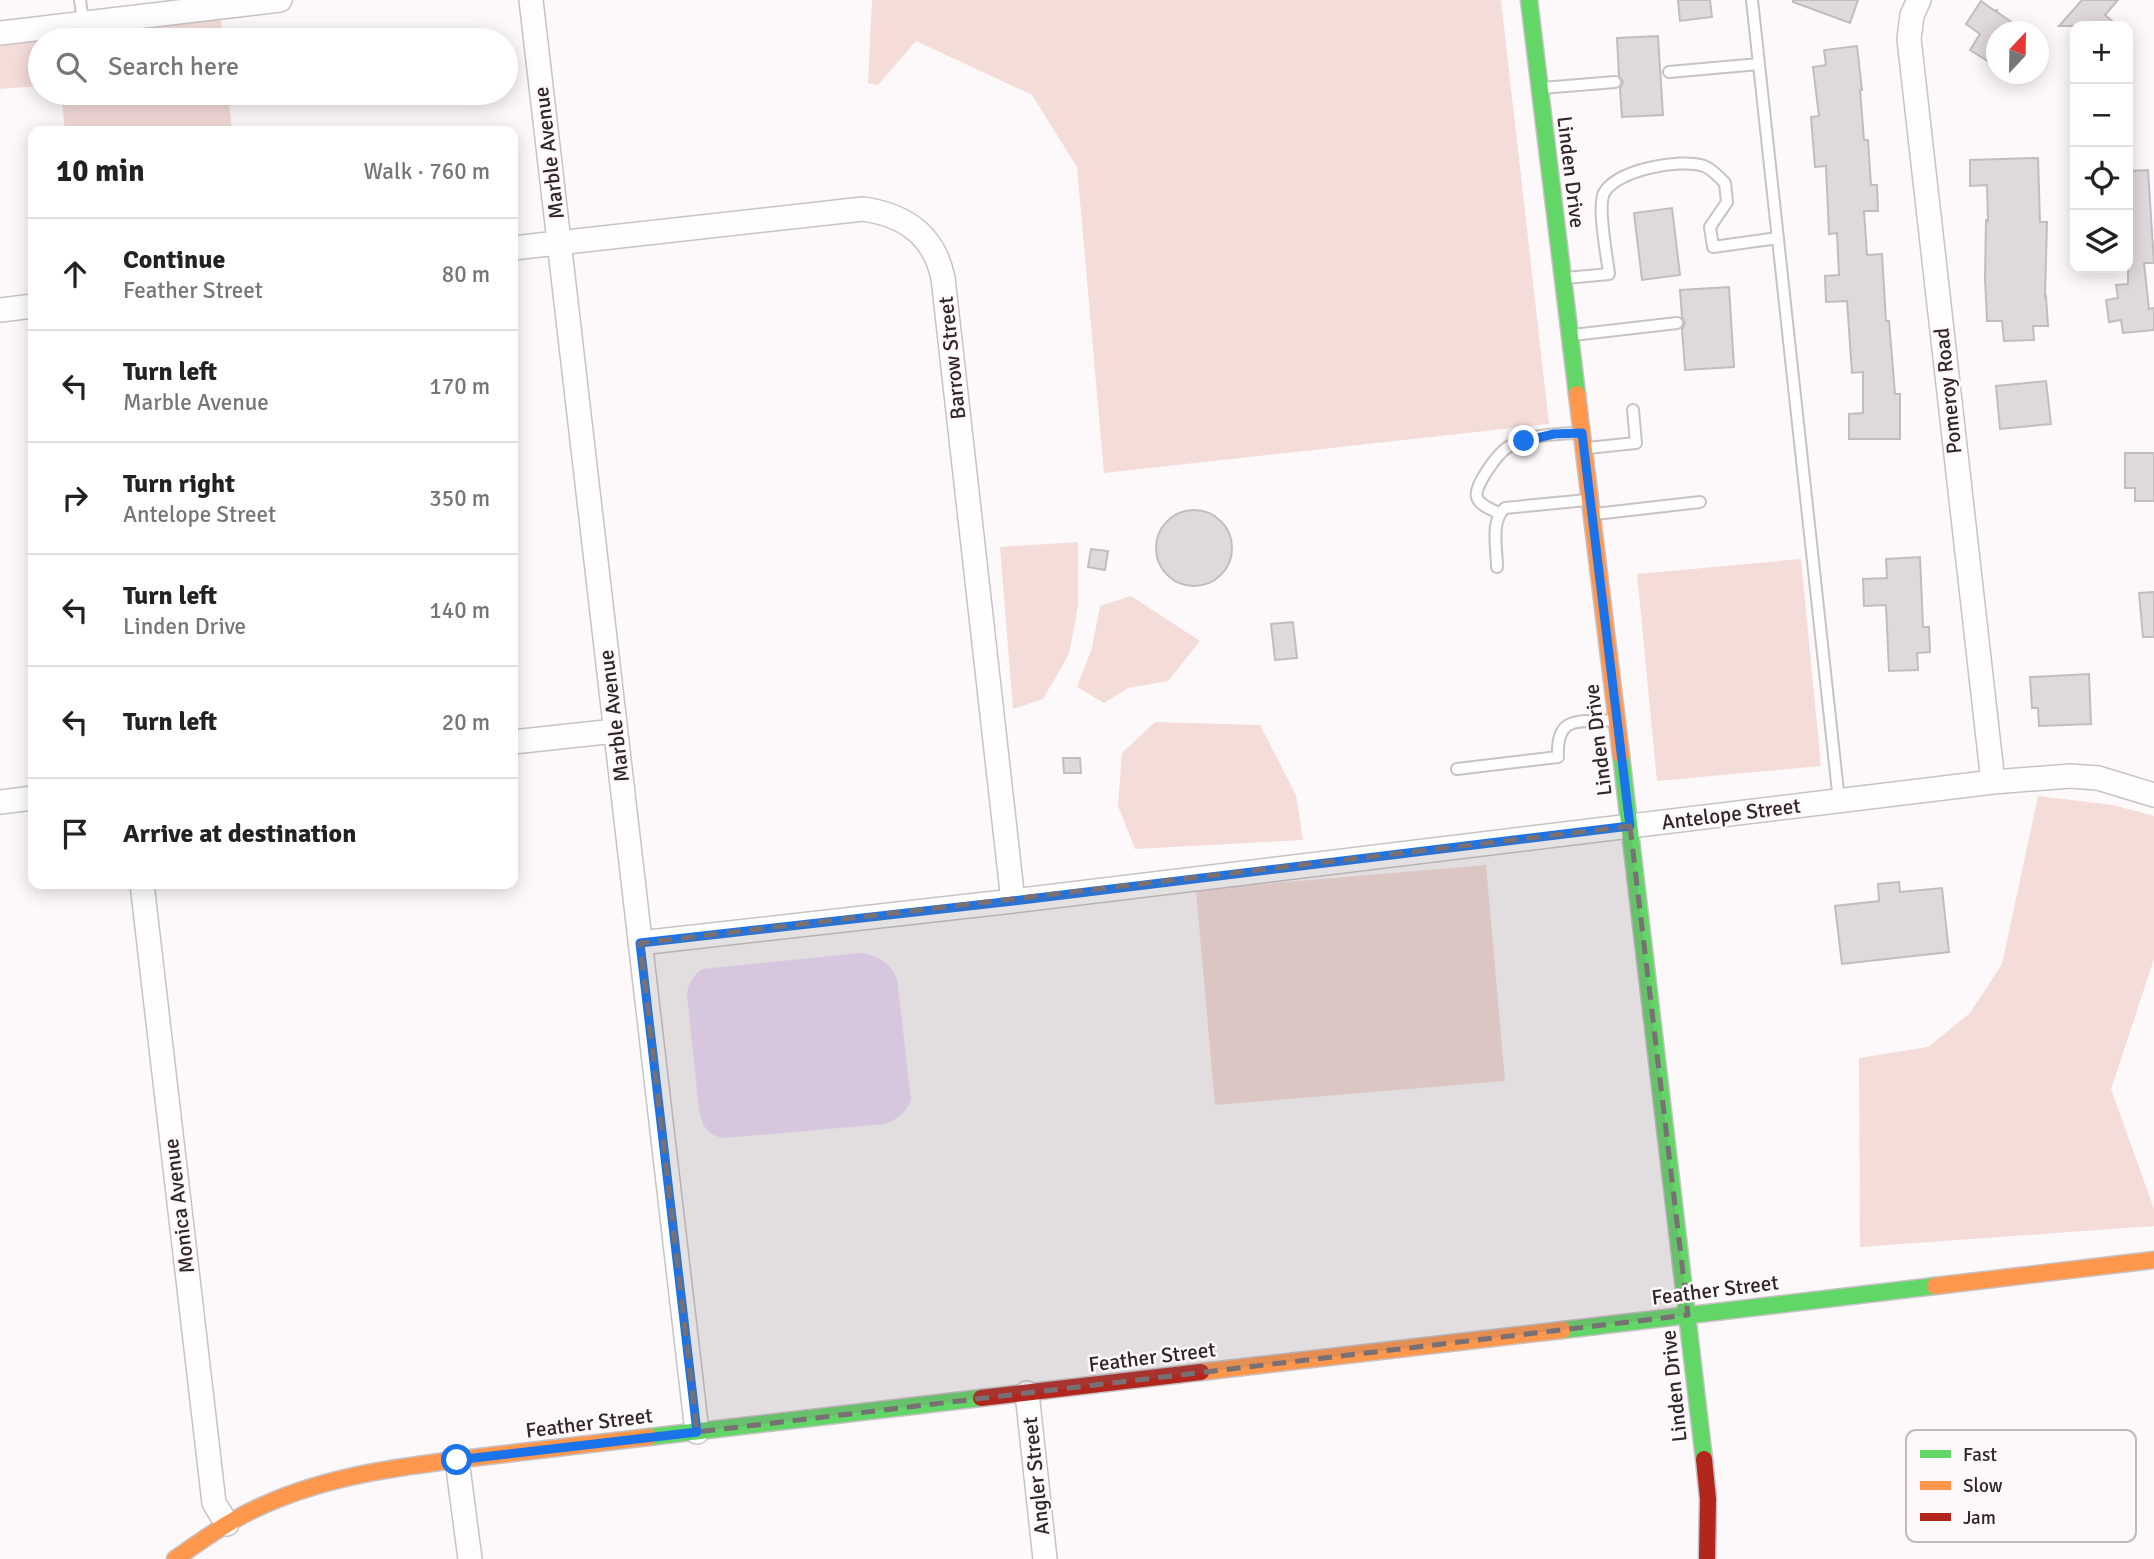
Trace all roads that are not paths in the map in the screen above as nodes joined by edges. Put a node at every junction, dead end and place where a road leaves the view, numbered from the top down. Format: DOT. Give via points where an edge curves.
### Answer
graph roads {
  1 [pos="280,0"];
  2 [pos="531,0"];
  3 [pos="1529,0"];
  4 [pos="1752,0"];
  5 [pos="1919,0"];
  6 [pos="82,11"];
  7 [pos="0,33"];
  8 [pos="1759,64"];
  9 [pos="1669,72"];
  10 [pos="1615,82"];
  11 [pos="1539,88"];
  12 [pos="1778,238"];
  13 [pos="560,243"];
  14 [pos="518,247"];
  15 [pos="1563,278"];
  16 [pos="28,307"];
  17 [pos="0,310"];
  18 [pos="1677,323"];
  19 [pos="1570,335"];
  20 [pos="1633,410"];
  21 [pos="1583,441"];
  22 [pos="1700,502"];
  23 [pos="1591,507"];
  24 [pos="1499,513"];
  25 [pos="1497,567"];
  26 [pos="1617,719"];
  27 [pos="615,731"];
  28 [pos="518,742"];
  29 [pos="1457,769"];
  30 [pos="1993,782"];
  31 [pos="2154,794"];
  32 [pos="28,799"];
  33 [pos="1839,801"];
  34 [pos="0,802"];
  35 [pos="1630,826"];
  36 [pos="143,889"];
  37 [pos="1013,901"];
  38 [pos="640,943"];
  39 [pos="2154,1260"];
  40 [pos="1688,1315"];
  41 [pos="1027,1393"];
  42 [pos="697,1432"];
  43 [pos="457,1460"];
  44 [pos="227,1524"];
  45 [pos="175,1559"];
  46 [pos="470,1559"];
  47 [pos="1045,1559"];
  48 [pos="1707,1559"];
  1 -- 6 [label="street"];
  2 -- 13 [label="street, Marble Avenue"];
  3 -- 11 [label="street, Linden Drive"];
  4 -- 8 [label="lane"];
  5 -- 30 [label="street, Pomeroy Road" via="1909,39"];
  6 -- 7 [label="street"];
  8 -- 9 [label="lane"];
  8 -- 12 [label="lane"];
  10 -- 11 [label="lane"];
  11 -- 15 [label="street, Linden Drive"];
  12 -- 15 [label="lane" via="1713,247 1710,227 1727,202 1725,183 1704,166 1641,169 1612,183 1600,204 1609,274"];
  12 -- 33 [label="lane"];
  13 -- 14 [label="street, Barrow Street"];
  13 -- 27 [label="street, Marble Avenue"];
  13 -- 37 [label="street, Barrow Street" via="863,209 902,220 922,235 934,252 943,278"];
  15 -- 19 [label="street, Linden Drive"];
  16 -- 17 [label="street"];
  18 -- 19 [label="lane"];
  19 -- 21 [label="street, Linden Drive"];
  20 -- 21 [label="lane" via="1636,443"];
  21 -- 23 [label="street, Linden Drive"];
  21 -- 24 [label="lane" via="1554,434 1508,447 1476,489 1480,503"];
  22 -- 23 [label="lane"];
  23 -- 24 [label="lane" via="1505,508"];
  23 -- 26 [label="street, Linden Drive"];
  24 -- 25 [label="lane"];
  26 -- 29 [label="lane" via="1568,724 1561,730 1558,757"];
  26 -- 35 [label="street, Linden Drive"];
  27 -- 28 [label="street"];
  27 -- 38 [label="street, Marble Avenue"];
  30 -- 31 [label="street, Antelope Street" via="2098,778"];
  30 -- 33 [label="street, Antelope Street"];
  32 -- 34 [label="street"];
  33 -- 35 [label="street, Antelope Street"];
  35 -- 37 [label="street, Antelope Street"];
  35 -- 40 [label="street, Linden Drive"];
  36 -- 44 [label="street, Monica Avenue" via="214,1503"];
  37 -- 38 [label="street, Antelope Street"];
  38 -- 42 [label="street, Marble Avenue"];
  39 -- 40 [label="street, Feather Street"];
  40 -- 41 [label="street, Feather Street"];
  40 -- 48 [label="street, Linden Drive" via="1708,1499"];
  41 -- 42 [label="street, Feather Street"];
  41 -- 47 [label="street, Angler Street"];
  42 -- 43 [label="street, Feather Street"];
  43 -- 44 [label="street, Feather Street" via="361,1473 309,1486"];
  43 -- 46 [label="street"];
  44 -- 45 [label="street, Feather Street"];
}
